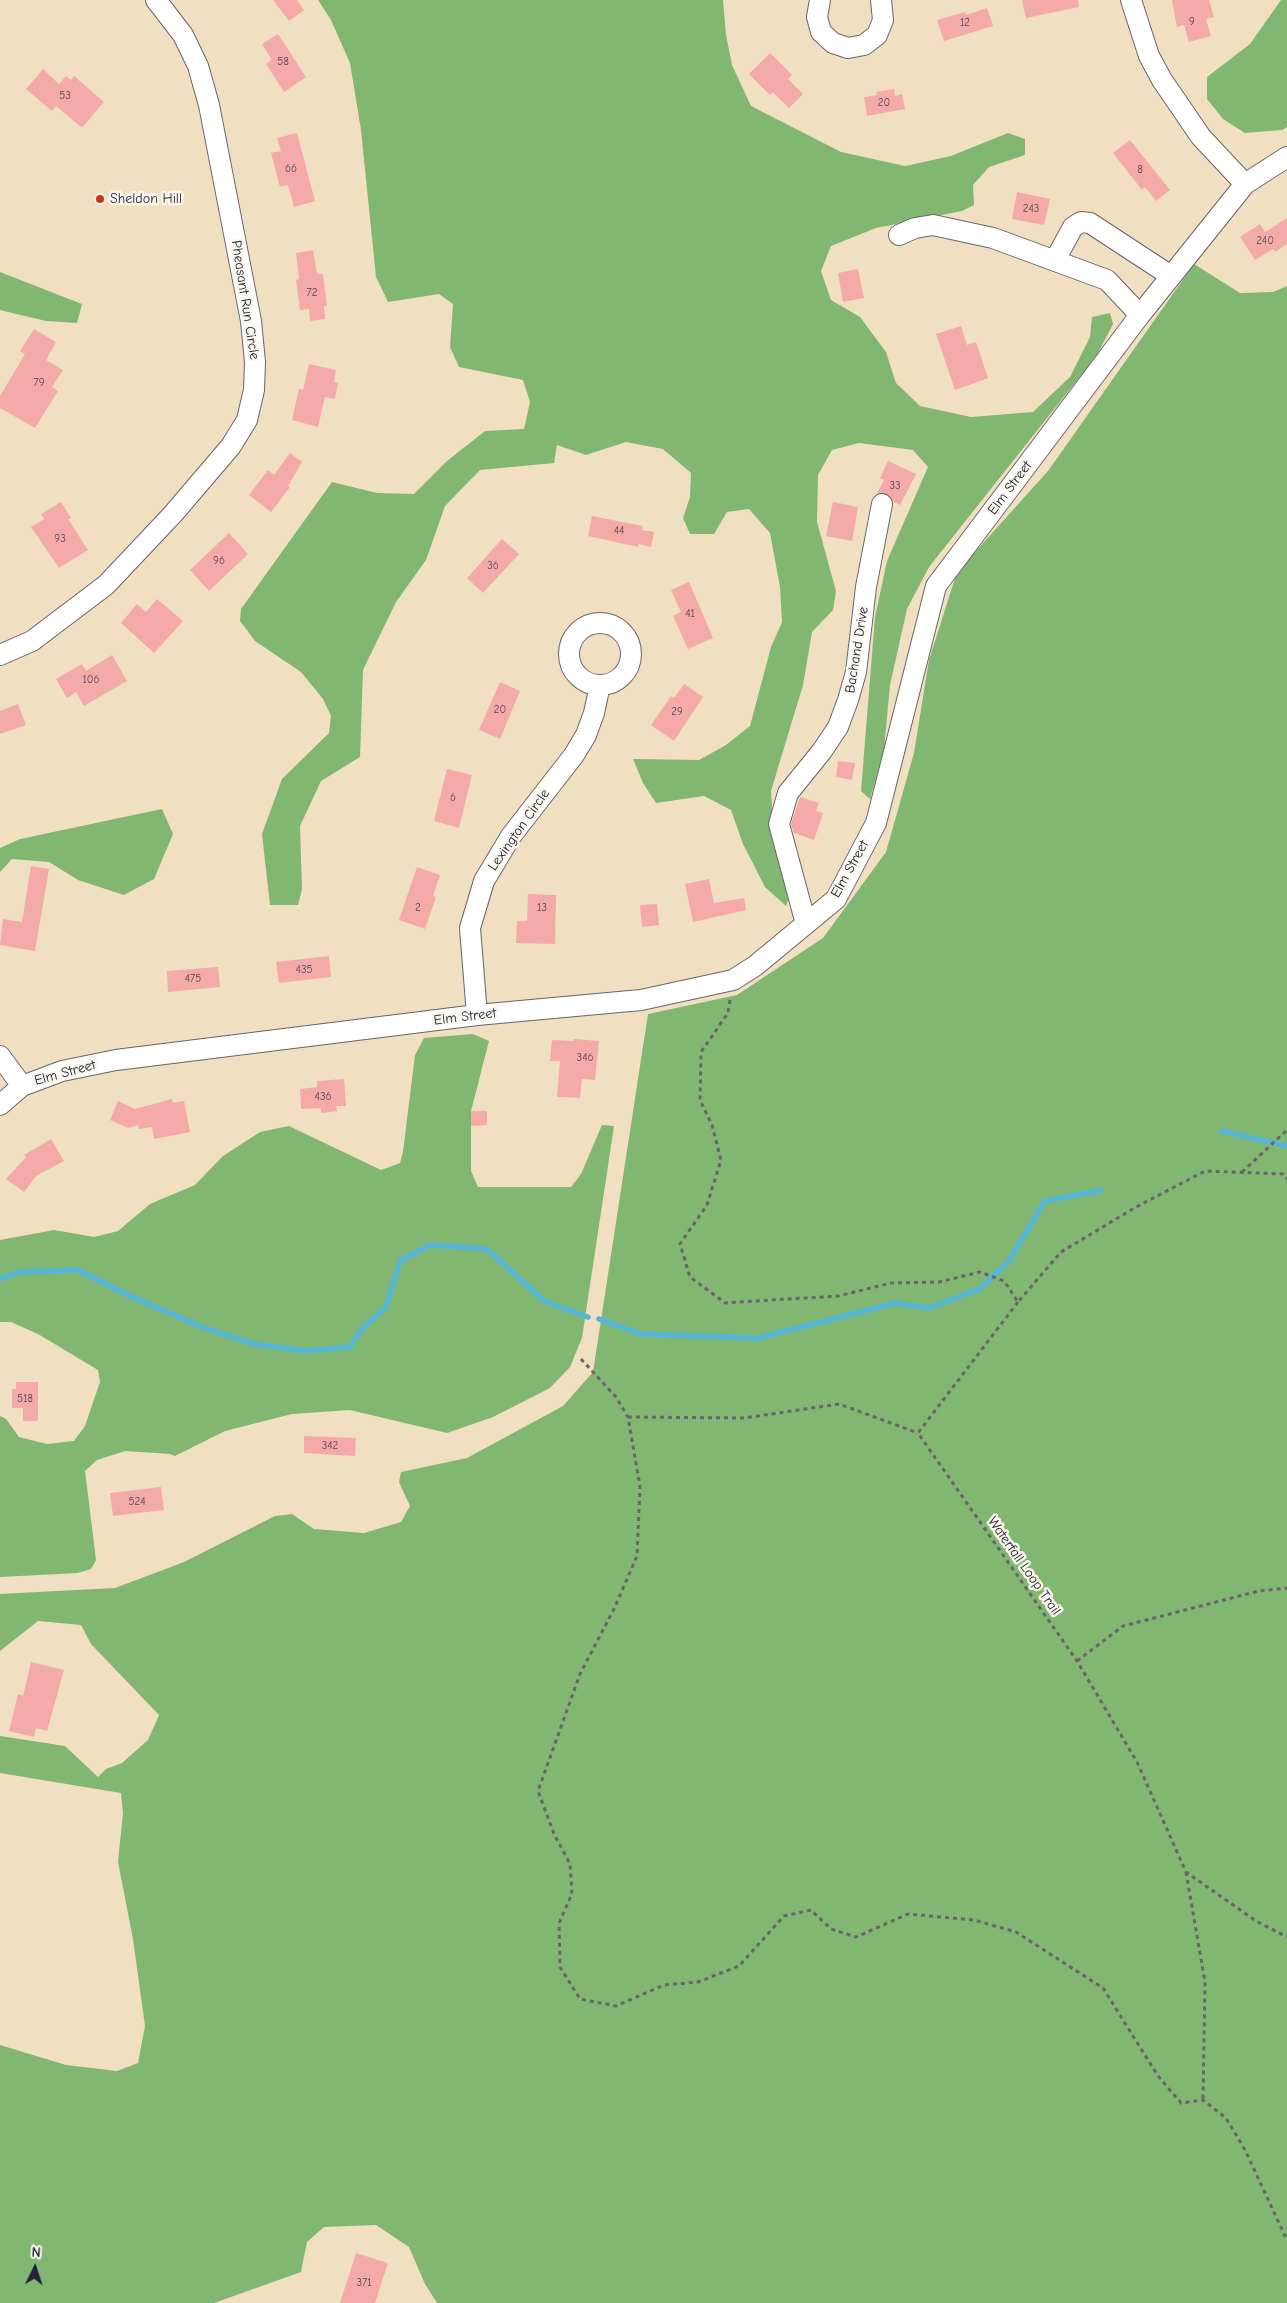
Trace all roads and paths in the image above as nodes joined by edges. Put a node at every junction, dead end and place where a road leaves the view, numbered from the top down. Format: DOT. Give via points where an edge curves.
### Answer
graph roads {
  1 [pos="156,0"];
  2 [pos="820,0"];
  3 [pos="881,0"];
  4 [pos="1131,0"];
  5 [pos="1287,157"];
  6 [pos="1245,184"];
  7 [pos="900,235"];
  8 [pos="1055,260"];
  9 [pos="1171,276"];
  10 [pos="1140,315"];
  11 [pos="882,504"];
  12 [pos="0,655"];
  13 [pos="600,685"];
  14 [pos="806,924"];
  15 [pos="733,980"];
  16 [pos="477,1015"];
  17 [pos="0,1056"];
  18 [pos="22,1086"];
  19 [pos="0,1106"];
  20 [pos="1287,1130"];
  21 [pos="1241,1172"];
  22 [pos="1287,1180"];
  23 [pos="1018,1302"];
  24 [pos="581,1359"];
  25 [pos="628,1417"];
  26 [pos="918,1433"];
  27 [pos="1287,1588"];
  28 [pos="1077,1661"];
  29 [pos="1186,1872"];
  30 [pos="1287,1937"];
  31 [pos="1203,2100"];
  32 [pos="1287,2240"];
  1 -- 12 [label="street, Pheasant Run Circle" via="183,35 198,66 209,106 255,362 254,390 247,420 231,446 173,514 106,585 32,641"];
  2 -- 3 [label="street" via="817,17 821,32 833,43 848,48 864,45 877,35 884,20"];
  4 -- 6 [label="street" via="1149,56 1162,80 1201,137"];
  5 -- 6 [label="street, Elm Street"];
  6 -- 9 [label="street, Elm Street"];
  7 -- 8 [label="street" via="915,228 946,227 993,238"];
  8 -- 9 [label="street" via="1073,227 1082,222 1090,223"];
  8 -- 10 [label="street" via="1107,280"];
  9 -- 10 [label="street, Elm Street"];
  10 -- 14 [label="street, Elm Street" via="936,586 876,823 836,899"];
  11 -- 14 [label="street, Bachand Drive" via="866,587 856,672 848,700 838,727 788,792 779,824"];
  13 -- 16 [label="street, Lexington Circle" via="594,713 578,748 511,836 484,881 470,928"];
  14 -- 15 [label="street, Elm Street"];
  15 -- 16 [label="street, Elm Street" via="641,1000"];
  15 -- 23 [label="path" via="728,1013 701,1052 700,1100 712,1125 721,1160 708,1205 680,1244 690,1277 725,1303 838,1296 891,1283 939,1282 980,1272 1004,1281"];
  16 -- 18 [label="street, Elm Street" via="116,1060 62,1071"];
  17 -- 18 [label="street"];
  18 -- 19 [label="street, Elm Street"];
  20 -- 21 [label="path"];
  21 -- 22 [label="path" via="1283,1174"];
  21 -- 23 [label="path" via="1204,1171 1128,1212 1061,1252"];
  23 -- 26 [label="path"];
  24 -- 25 [label="path" via="616,1397"];
  25 -- 26 [label="path" via="744,1418 839,1404"];
  25 -- 31 [label="path" via="640,1486 637,1556 580,1674 538,1791 554,1834 570,1864 572,1894 559,1923 560,1967 580,1999 616,2006 664,1985 698,1982 739,1966 784,1916 811,1910 830,1929 856,1937 908,1914 974,1920 1016,1932 1103,1988 1158,2076 1181,2103"];
  26 -- 28 [label="path, Waterfall Loop Trail"];
  27 -- 28 [label="path" via="1259,1591 1123,1626"];
  28 -- 29 [label="path, Waterfall Loop Trail" via="1137,1762"];
  29 -- 30 [label="path" via="1256,1921"];
  29 -- 31 [label="path, Waterfall Loop Trail" via="1205,1982"];
  31 -- 32 [label="path" via="1226,2118 1245,2150"];
}
